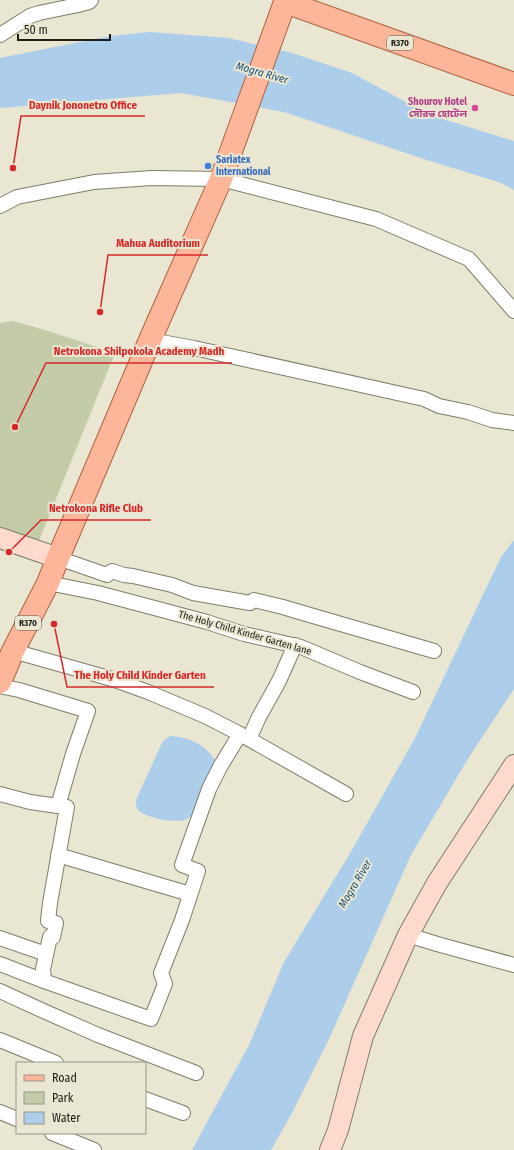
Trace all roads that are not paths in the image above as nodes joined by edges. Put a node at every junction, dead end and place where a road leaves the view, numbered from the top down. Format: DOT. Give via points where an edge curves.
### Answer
graph roads {
  1 [pos="91,0"];
  2 [pos="285,1"];
  3 [pos="0,35"];
  4 [pos="514,84"];
  5 [pos="224,172"];
  6 [pos="0,206"];
  7 [pos="514,311"];
  8 [pos="150,340"];
  9 [pos="514,424"];
  10 [pos="0,538"];
  11 [pos="58,558"];
  12 [pos="48,583"];
  13 [pos="295,646"];
  14 [pos="13,651"];
  15 [pos="434,651"];
  16 [pos="0,682"];
  17 [pos="0,686"];
  18 [pos="413,692"];
  19 [pos="244,737"];
  20 [pos="514,765"];
  21 [pos="0,794"];
  22 [pos="346,794"];
  23 [pos="58,806"];
  24 [pos="58,856"];
  25 [pos="190,894"];
  26 [pos="408,935"];
  27 [pos="0,938"];
  28 [pos="46,954"];
  29 [pos="0,964"];
  30 [pos="514,965"];
  31 [pos="44,981"];
  32 [pos="0,991"];
  33 [pos="0,1040"];
  34 [pos="54,1062"];
  35 [pos="196,1073"];
  36 [pos="146,1099"];
  37 [pos="0,1112"];
  38 [pos="182,1113"];
  39 [pos="16,1119"];
  40 [pos="54,1134"];
  41 [pos="94,1150"];
  42 [pos="330,1150"];
  1 -- 3 [label="street" via="30,16"];
  2 -- 4 [label="main road, R370"];
  2 -- 5 [label="main road, R370"];
  5 -- 6 [label="street" via="94,182 17,197"];
  5 -- 7 [label="street" via="376,219 468,259"];
  5 -- 8 [label="main road, R370"];
  8 -- 9 [label="street" via="416,398"];
  8 -- 11 [label="main road, R370"];
  10 -- 11 [label="street"];
  11 -- 12 [label="main road, R370"];
  11 -- 15 [label="street" via="107,576 112,571 172,585 193,593 283,606"];
  12 -- 13 [label="street, The Holy Child Kinder Garten lane" via="98,593"];
  12 -- 14 [label="main road, R370"];
  13 -- 18 [label="street, The Holy Child Kinder Garten lane"];
  13 -- 19 [label="street" via="259,717"];
  14 -- 16 [label="main road, R370"];
  14 -- 19 [label="street" via="148,692 205,716"];
  17 -- 23 [label="street" via="88,711"];
  19 -- 22 [label="street"];
  19 -- 25 [label="street" via="220,767 209,789 182,865 198,871"];
  20 -- 26 [label="street" via="437,883"];
  21 -- 23 [label="street"];
  23 -- 24 [label="street" via="67,807"];
  24 -- 25 [label="street"];
  24 -- 28 [label="street" via="48,921 56,923"];
  25 -- 31 [label="street" via="161,974 165,984 151,1019"];
  26 -- 30 [label="street"];
  26 -- 42 [label="street" via="363,1036 338,1130"];
  27 -- 28 [label="street"];
  28 -- 31 [label="street"];
  29 -- 31 [label="street"];
  32 -- 35 [label="street" via="98,1035"];
  33 -- 34 [label="street"];
  36 -- 38 [label="street"];
  37 -- 39 [label="street"];
  40 -- 41 [label="street"];
}
